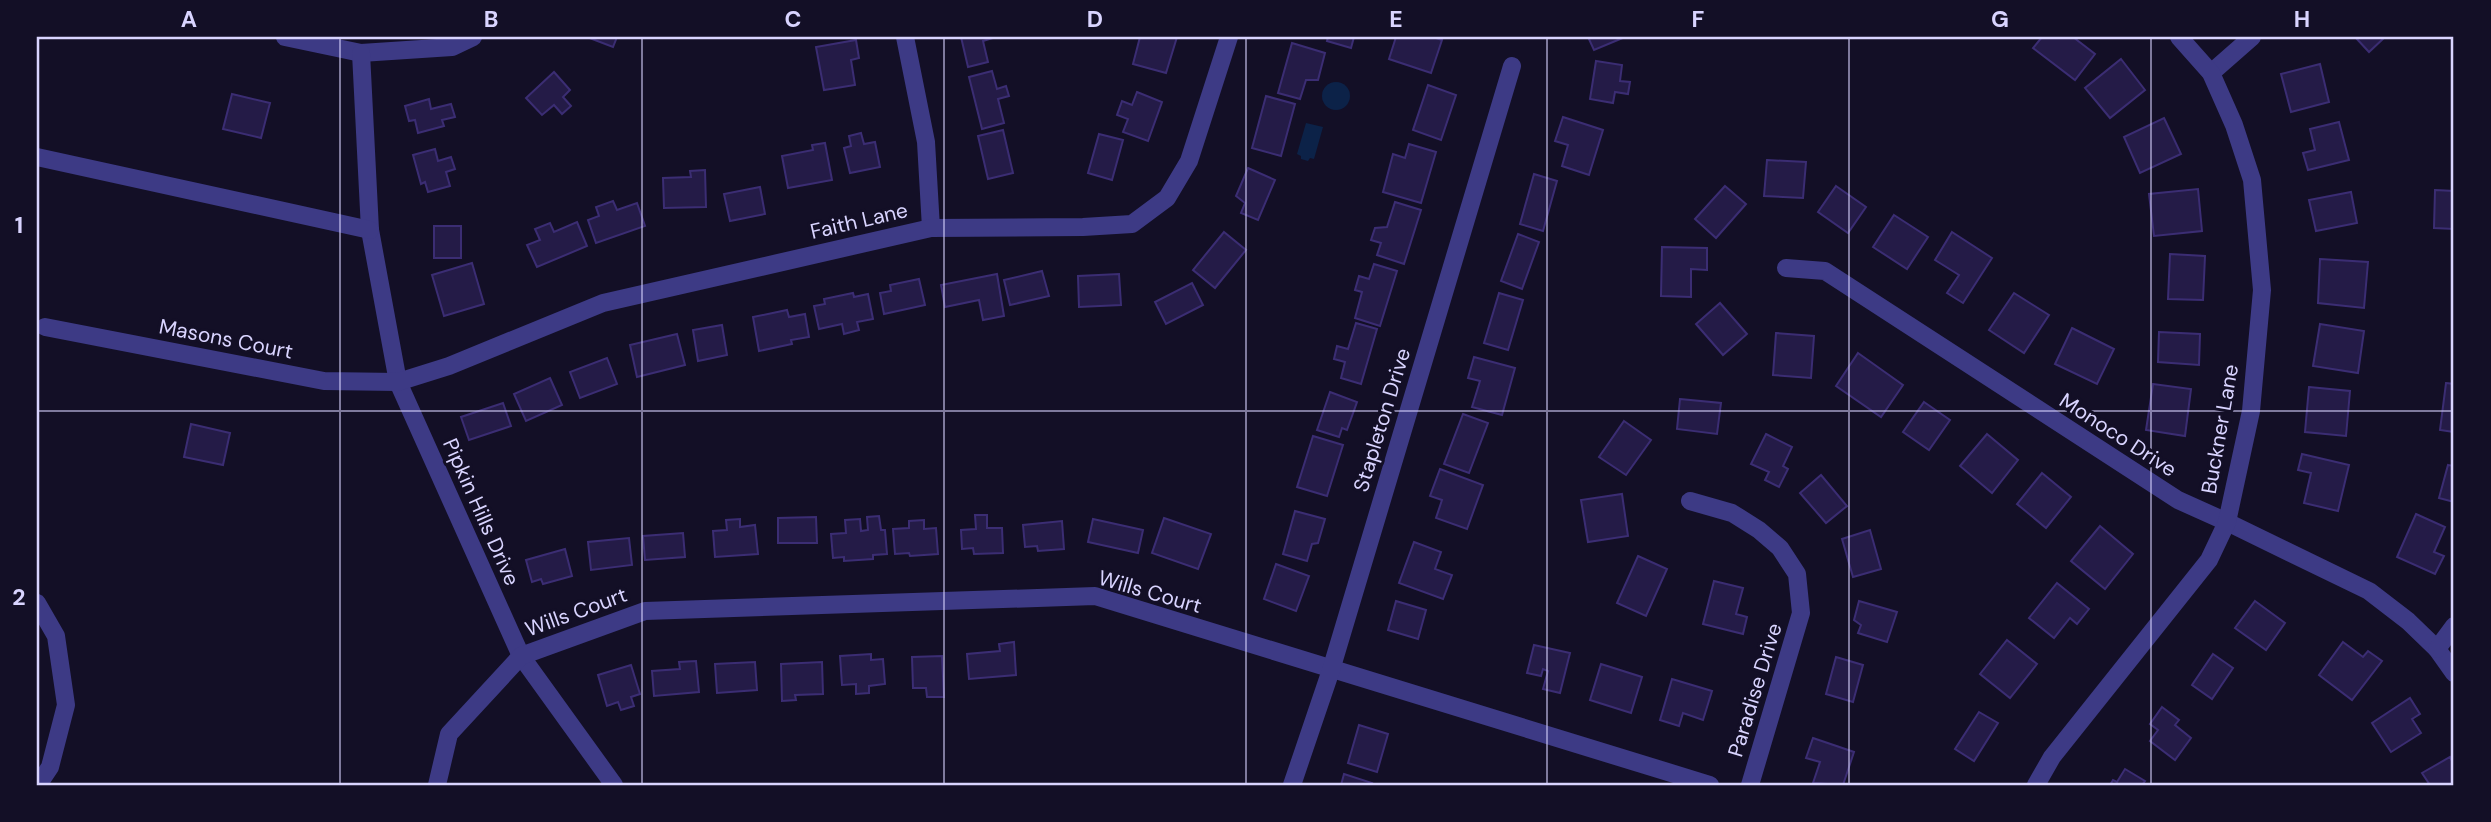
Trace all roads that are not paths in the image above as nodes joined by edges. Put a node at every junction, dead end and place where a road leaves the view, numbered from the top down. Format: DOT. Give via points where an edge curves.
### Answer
graph roads {
  1 [pos="285,37"];
  2 [pos="473,37"];
  3 [pos="905,37"];
  4 [pos="1230,37"];
  5 [pos="2179,37"];
  6 [pos="2252,37"];
  7 [pos="361,53"];
  8 [pos="1513,66"];
  9 [pos="2211,73"];
  10 [pos="37,157"];
  11 [pos="930,228"];
  12 [pos="370,230"];
  13 [pos="1786,268"];
  14 [pos="46,327"];
  15 [pos="398,382"];
  16 [pos="1690,501"];
  17 [pos="2227,522"];
  18 [pos="37,603"];
  19 [pos="2454,626"];
  20 [pos="2437,649"];
  21 [pos="521,656"];
  22 [pos="1331,670"];
  23 [pos="2454,673"];
  24 [pos="38,785"];
  25 [pos="437,785"];
  26 [pos="614,785"];
  27 [pos="1292,785"];
  28 [pos="1710,785"];
  29 [pos="1749,785"];
  30 [pos="2036,785"];
  1 -- 7 [label="street"];
  2 -- 7 [label="street" via="452,47"];
  3 -- 11 [label="street" via="926,142"];
  4 -- 11 [label="street, Faith Lane" via="1189,161 1167,198 1132,224"];
  5 -- 9 [label="street, Buckner Lane"];
  6 -- 9 [label="street"];
  7 -- 12 [label="street, Pipkin Hills Drive"];
  8 -- 22 [label="street, Stapleton Drive"];
  9 -- 17 [label="street, Buckner Lane" via="2252,180 2262,290 2251,411"];
  10 -- 12 [label="street"];
  11 -- 15 [label="street, Faith Lane" via="603,303"];
  12 -- 15 [label="street, Pipkin Hills Drive"];
  13 -- 17 [label="street, Monoco Drive" via="1825,271 2128,470"];
  14 -- 15 [label="street, Masons Court" via="324,381"];
  15 -- 21 [label="street, Pipkin Hills Drive"];
  16 -- 29 [label="street, Paradise Drive" via="1732,513 1759,530 1780,548 1797,574 1801,613"];
  17 -- 20 [label="street, Monoco Drive" via="2369,591"];
  17 -- 30 [label="street, Buckner Lane" via="2209,560 2052,757"];
  18 -- 24 [label="street" via="56,636 66,705 50,767"];
  19 -- 20 [label="street"];
  20 -- 23 [label="street, Monoco Drive"];
  21 -- 22 [label="street, Wills Court" via="645,611 1094,596"];
  21 -- 25 [label="street" via="449,734"];
  21 -- 26 [label="street, Pipkin Hills Drive"];
  22 -- 27 [label="street, Stapleton Drive"];
  22 -- 28 [label="street, Wills Court"];
}
